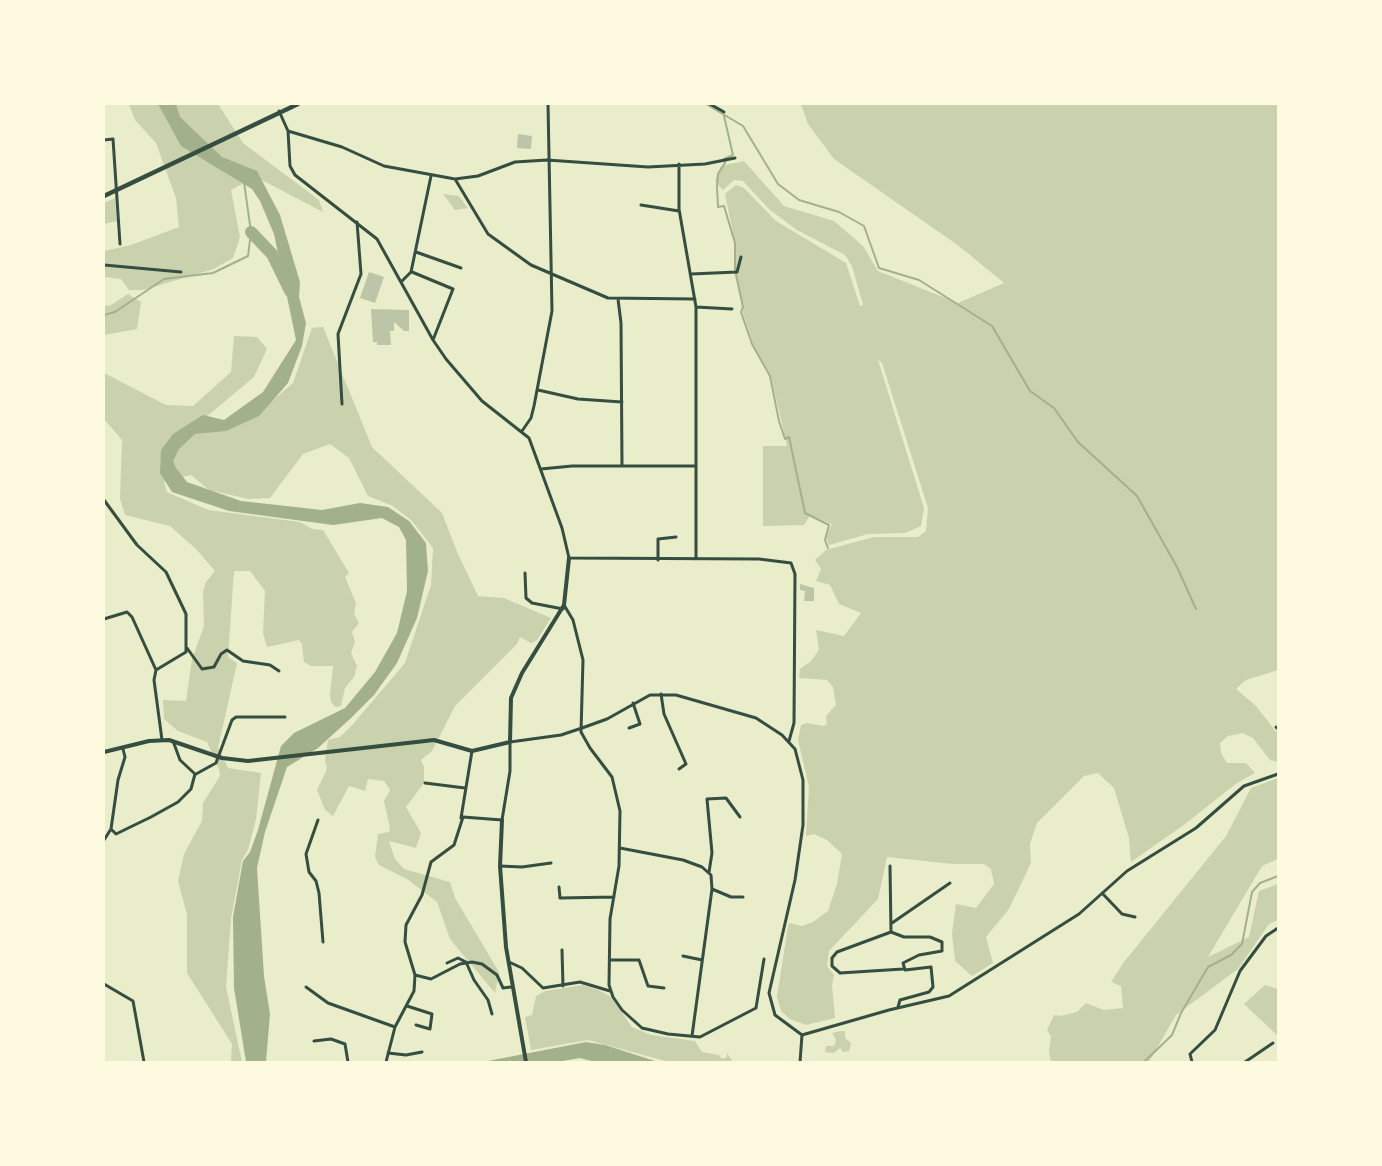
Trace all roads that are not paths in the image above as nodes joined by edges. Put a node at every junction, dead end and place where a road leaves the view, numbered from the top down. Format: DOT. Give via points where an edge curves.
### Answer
graph roads {
  1 [pos="298,104"];
  2 [pos="548,104"];
  3 [pos="710,104"];
  4 [pos="279,111"];
  5 [pos="724,112"];
  6 [pos="288,131"];
  7 [pos="104,140"];
  8 [pos="735,158"];
  9 [pos="547,160"];
  10 [pos="680,164"];
  11 [pos="431,176"];
  12 [pos="454,179"];
  13 [pos="115,190"];
  14 [pos="104,196"];
  15 [pos="641,206"];
  16 [pos="679,211"];
  17 [pos="357,221"];
  18 [pos="120,243"];
  19 [pos="416,252"];
  20 [pos="741,257"];
  21 [pos="104,266"];
  22 [pos="461,268"];
  23 [pos="181,272"];
  24 [pos="411,272"];
  25 [pos="551,274"];
  26 [pos="691,274"];
  27 [pos="402,281"];
  28 [pos="618,299"];
  29 [pos="695,299"];
  30 [pos="696,307"];
  31 [pos="732,309"];
  32 [pos="433,340"];
  33 [pos="537,390"];
  34 [pos="622,402"];
  35 [pos="342,404"];
  36 [pos="522,430"];
  37 [pos="622,466"];
  38 [pos="696,466"];
  39 [pos="541,469"];
  40 [pos="104,500"];
  41 [pos="676,537"];
  42 [pos="569,558"];
  43 [pos="696,559"];
  44 [pos="658,560"];
  45 [pos="525,573"];
  46 [pos="564,607"];
  47 [pos="104,620"];
  48 [pos="187,648"];
  49 [pos="156,670"];
  50 [pos="279,671"];
  51 [pos="661,694"];
  52 [pos="633,703"];
  53 [pos="285,717"];
  54 [pos="582,728"];
  55 [pos="629,728"];
  56 [pos="162,740"];
  57 [pos="173,741"];
  58 [pos="789,741"];
  59 [pos="510,742"];
  60 [pos="123,749"];
  61 [pos="104,752"];
  62 [pos="472,752"];
  63 [pos="679,769"];
  64 [pos="195,774"];
  65 [pos="1278,774"];
  66 [pos="425,783"];
  67 [pos="465,788"];
  68 [pos="740,817"];
  69 [pos="318,820"];
  70 [pos="461,820"];
  71 [pos="502,820"];
  72 [pos="111,830"];
  73 [pos="104,840"];
  74 [pos="620,848"];
  75 [pos="551,863"];
  76 [pos="500,866"];
  77 [pos="890,866"];
  78 [pos="708,872"];
  79 [pos="950,883"];
  80 [pos="559,887"];
  81 [pos="712,889"];
  82 [pos="1102,893"];
  83 [pos="614,897"];
  84 [pos="743,897"];
  85 [pos="1135,917"];
  86 [pos="892,923"];
  87 [pos="1278,928"];
  88 [pos="891,932"];
  89 [pos="323,942"];
  90 [pos="562,950"];
  91 [pos="683,956"];
  92 [pos="764,959"];
  93 [pos="610,960"];
  94 [pos="702,960"];
  95 [pos="508,962"];
  96 [pos="447,963"];
  97 [pos="466,963"];
  98 [pos="903,969"];
  99 [pos="415,975"];
  100 [pos="104,984"];
  101 [pos="563,986"];
  102 [pos="306,987"];
  103 [pos="511,987"];
  104 [pos="664,988"];
  105 [pos="610,991"];
  106 [pos="407,1006"];
  107 [pos="898,1007"];
  108 [pos="492,1014"];
  109 [pos="416,1025"];
  110 [pos="396,1027"];
  111 [pos="802,1035"];
  112 [pos="692,1037"];
  113 [pos="314,1041"];
  114 [pos="1273,1043"];
  115 [pos="422,1052"];
  116 [pos="388,1053"];
  117 [pos="144,1062"];
  118 [pos="348,1062"];
  119 [pos="386,1062"];
  120 [pos="526,1062"];
  121 [pos="800,1062"];
  122 [pos="1192,1062"];
  123 [pos="1245,1062"];
  1 -- 4 [label="main road"];
  2 -- 9 [label="street"];
  3 -- 5 [label="street"];
  4 -- 6 [label="street"];
  4 -- 13 [label="main road"];
  6 -- 11 [label="street" via="342,147 384,166"];
  6 -- 17 [label="street" via="290,166 295,175"];
  7 -- 13 [label="street" via="113,140"];
  8 -- 10 [label="street"];
  9 -- 10 [label="street" via="629,167"];
  9 -- 12 [label="street" via="515,162 478,176"];
  9 -- 25 [label="street"];
  10 -- 16 [label="street"];
  11 -- 12 [label="street"];
  11 -- 19 [label="street"];
  12 -- 25 [label="street" via="488,234 531,265"];
  13 -- 14 [label="main road"];
  13 -- 18 [label="street"];
  15 -- 16 [label="street"];
  16 -- 26 [label="street"];
  17 -- 27 [label="street" via="382,246"];
  17 -- 35 [label="street" via="361,274 338,334"];
  19 -- 22 [label="street"];
  19 -- 24 [label="street"];
  20 -- 26 [label="street" via="737,272"];
  21 -- 23 [label="street"];
  24 -- 27 [label="street"];
  24 -- 32 [label="street" via="453,289"];
  25 -- 28 [label="street"];
  25 -- 33 [label="street" via="552,311"];
  26 -- 29 [label="street"];
  27 -- 32 [label="street"];
  28 -- 29 [label="street"];
  28 -- 34 [label="street"];
  29 -- 30 [label="street"];
  30 -- 31 [label="street"];
  30 -- 38 [label="street"];
  32 -- 36 [label="street" via="482,401"];
  33 -- 34 [label="street" via="578,399"];
  33 -- 36 [label="street" via="531,418"];
  34 -- 37 [label="street"];
  36 -- 39 [label="street" via="533,445"];
  37 -- 38 [label="street"];
  37 -- 39 [label="street"];
  38 -- 43 [label="street"];
  39 -- 42 [label="street"];
  40 -- 48 [label="street" via="137,545 169,577 187,619"];
  41 -- 44 [label="street" via="657,539"];
  42 -- 44 [label="street"];
  42 -- 46 [label="street"];
  43 -- 44 [label="street"];
  43 -- 58 [label="street" via="789,561 794,568 794,723"];
  45 -- 46 [label="street" via="526,598 532,603"];
  46 -- 54 [label="street" via="573,620 584,660"];
  46 -- 59 [label="street" via="516,686 509,707"];
  47 -- 49 [label="street" via="122,612 131,614"];
  48 -- 49 [label="street" via="179,658"];
  48 -- 50 [label="street" via="202,669 214,667 227,651 243,661 270,665"];
  49 -- 56 [label="street"];
  51 -- 52 [label="street"];
  51 -- 58 [label="street" via="756,718"];
  51 -- 63 [label="street" via="664,714 686,764"];
  52 -- 54 [label="street"];
  52 -- 55 [label="street" via="640,724"];
  53 -- 64 [label="street" via="236,717 229,726 219,760"];
  54 -- 59 [label="street"];
  54 -- 74 [label="street" via="586,741 612,777 620,811"];
  56 -- 57 [label="street"];
  56 -- 60 [label="street"];
  57 -- 62 [label="street" via="214,755 248,760 428,741 441,741"];
  57 -- 64 [label="street" via="180,760"];
  58 -- 111 [label="street" via="803,780 803,825 795,880 769,993 775,1015"];
  59 -- 62 [label="street"];
  59 -- 71 [label="street"];
  60 -- 61 [label="street"];
  60 -- 72 [label="street" via="125,757"];
  62 -- 67 [label="street"];
  64 -- 72 [label="street" via="191,789 178,802 116,834"];
  65 -- 82 [label="street" via="1244,786 1196,828 1127,871"];
  66 -- 67 [label="street"];
  67 -- 70 [label="street"];
  68 -- 78 [label="street" via="726,798 707,799 712,853"];
  69 -- 89 [label="street" via="306,854 319,893"];
  70 -- 71 [label="street" via="467,816"];
  70 -- 99 [label="street" via="454,845 431,862 422,896 407,920 405,942"];
  71 -- 76 [label="street"];
  72 -- 73 [label="street"];
  74 -- 78 [label="street" via="684,860"];
  74 -- 83 [label="street"];
  75 -- 76 [label="street"];
  76 -- 95 [label="street"];
  77 -- 86 [label="street"];
  78 -- 81 [label="street"];
  79 -- 86 [label="street"];
  80 -- 83 [label="street" via="560,898"];
  81 -- 84 [label="street"];
  81 -- 94 [label="street"];
  82 -- 85 [label="street" via="1122,914"];
  82 -- 107 [label="street" via="1080,914 949,996"];
  83 -- 93 [label="street"];
  86 -- 88 [label="street"];
  87 -- 122 [label="street" via="1266,936 1240,971 1215,1030 1190,1054"];
  88 -- 98 [label="street" via="935,939 944,946 942,951 906,961"];
  88 -- 98 [label="street" via="837,952 832,966 840,973"];
  90 -- 101 [label="street"];
  91 -- 94 [label="street"];
  92 -- 112 [label="street" via="756,1008 711,1033"];
  93 -- 104 [label="street" via="639,960 648,986"];
  93 -- 105 [label="street"];
  94 -- 112 [label="street"];
  95 -- 101 [label="street" via="522,968 543,988"];
  95 -- 103 [label="street"];
  96 -- 97 [label="street" via="458,958"];
  97 -- 99 [label="street" via="431,979"];
  97 -- 103 [label="street" via="482,964 497,975 503,988"];
  97 -- 108 [label="street"];
  98 -- 107 [label="street" via="931,968 933,987 929,992 903,998"];
  99 -- 106 [label="street" via="414,991"];
  100 -- 117 [label="street" via="134,1001"];
  101 -- 105 [label="street" via="580,982"];
  102 -- 110 [label="street" via="328,1003"];
  103 -- 120 [label="street"];
  105 -- 112 [label="street" via="622,1010 642,1028"];
  106 -- 109 [label="street" via="432,1014 430,1029"];
  106 -- 110 [label="street"];
  107 -- 111 [label="street"];
  110 -- 116 [label="street"];
  111 -- 121 [label="street"];
  113 -- 118 [label="street" via="331,1039 345,1044"];
  114 -- 123 [label="street"];
  115 -- 116 [label="street"];
  116 -- 119 [label="street"];
}
